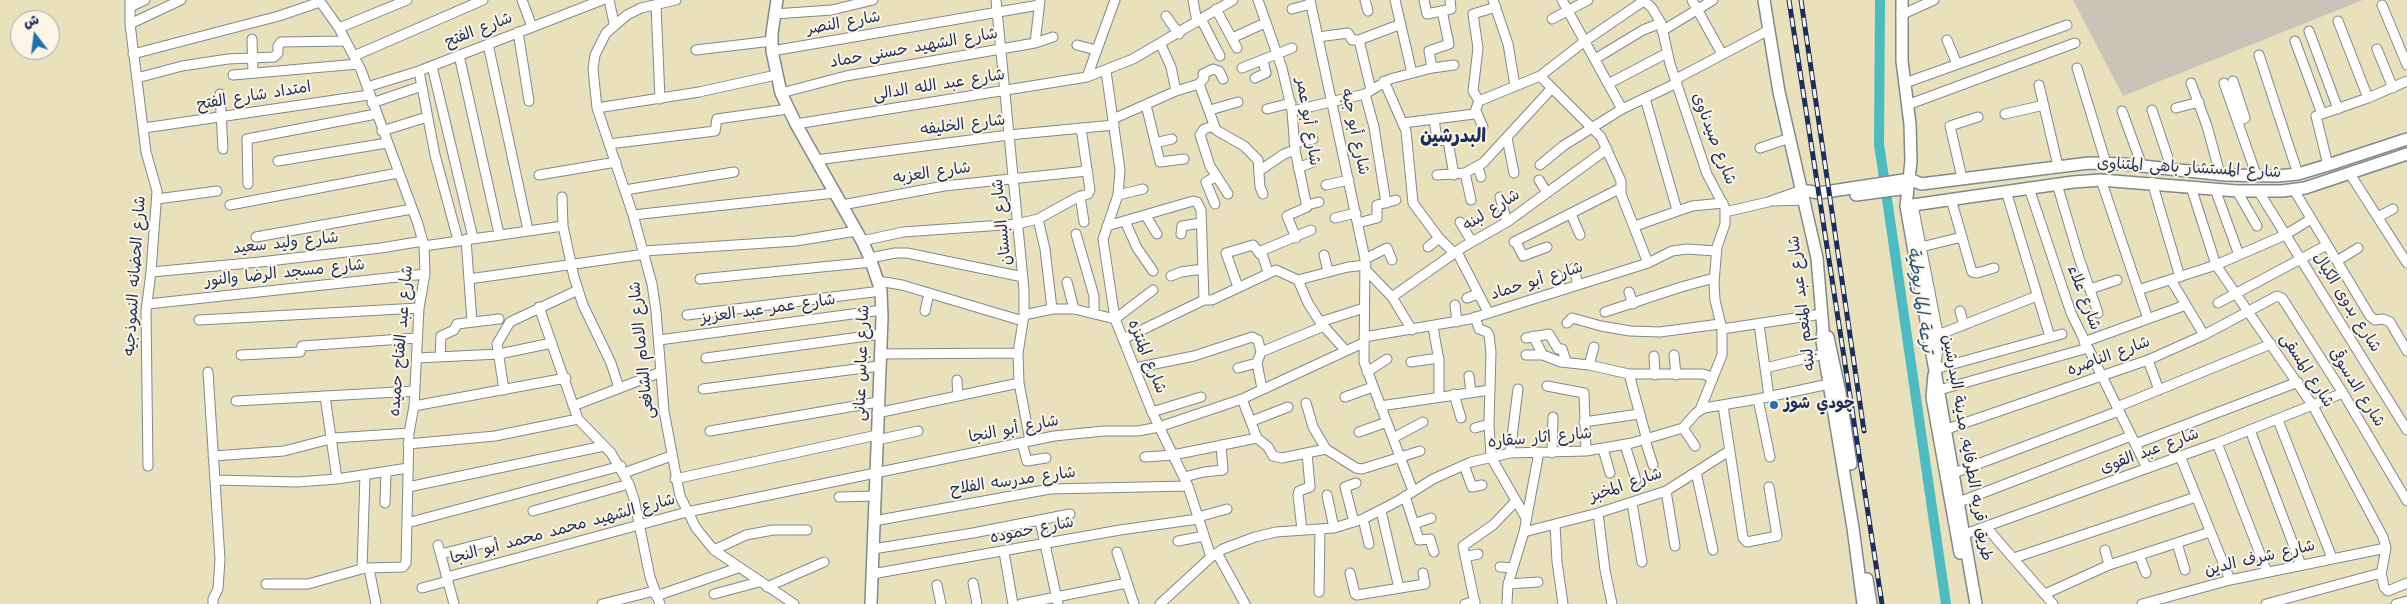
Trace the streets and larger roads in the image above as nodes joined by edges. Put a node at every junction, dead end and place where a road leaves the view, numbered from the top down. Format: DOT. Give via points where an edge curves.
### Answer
graph roads {
  1 [pos="145,0"];
  2 [pos="181,0"];
  3 [pos="407,0"];
  4 [pos="484,0"];
  5 [pos="522,0"];
  6 [pos="602,0"];
  7 [pos="609,0"];
  8 [pos="676,0"];
  9 [pos="777,0"];
  10 [pos="872,0"];
  11 [pos="996,0"];
  12 [pos="1115,0"];
  13 [pos="1193,0"];
  14 [pos="1233,0"];
  15 [pos="1258,0"];
  16 [pos="1365,0"];
  17 [pos="1395,0"];
  18 [pos="1424,0"];
  19 [pos="1450,0"];
  20 [pos="1562,0"];
  21 [pos="1588,0"];
  22 [pos="1644,0"];
  23 [pos="1692,0"];
  24 [pos="1713,0"];
  25 [pos="1764,0"];
  26 [pos="1902,0"];
  27 [pos="1934,0"];
  28 [pos="319,1"];
  29 [pos="1311,2"];
  30 [pos="1496,2"];
  31 [pos="1040,3"];
  32 [pos="130,4"];
  33 [pos="656,5"];
  34 [pos="2382,5"];
  35 [pos="1216,9"];
  36 [pos="1292,9"];
  37 [pos="1697,10"];
  38 [pos="1368,11"];
  39 [pos="1568,11"];
  40 [pos="998,12"];
  41 [pos="1442,12"];
  42 [pos="774,14"];
  43 [pos="1901,15"];
  44 [pos="1166,16"];
  45 [pos="1552,19"];
  46 [pos="1199,20"];
  47 [pos="2338,22"];
  48 [pos="1265,23"];
  49 [pos="130,24"];
  50 [pos="614,24"];
  51 [pos="1401,24"];
  52 [pos="2067,25"];
  53 [pos="532,27"];
  54 [pos="1662,27"];
  55 [pos="339,28"];
  56 [pos="1767,31"];
  57 [pos="2309,31"];
  58 [pos="518,32"];
  59 [pos="1179,34"];
  60 [pos="1053,37"];
  61 [pos="1318,37"];
  62 [pos="1232,38"];
  63 [pos="252,39"];
  64 [pos="1359,40"];
  65 [pos="1947,40"];
  66 [pos="346,41"];
  67 [pos="2295,41"];
  68 [pos="1585,42"];
  69 [pos="1035,43"];
  70 [pos="2075,43"];
  71 [pos="488,44"];
  72 [pos="1077,45"];
  73 [pos="1161,45"];
  74 [pos="772,46"];
  75 [pos="1001,48"];
  76 [pos="1238,48"];
  77 [pos="1292,48"];
  78 [pos="2377,49"];
  79 [pos="696,50"];
  80 [pos="1096,50"];
  81 [pos="1667,53"];
  82 [pos="133,54"];
  83 [pos="459,54"];
  84 [pos="1277,54"];
  85 [pos="1722,54"];
  86 [pos="2259,55"];
  87 [pos="1220,56"];
  88 [pos="253,58"];
  89 [pos="1595,59"];
  90 [pos="356,60"];
  91 [pos="1263,61"];
  92 [pos="1957,64"];
  93 [pos="1454,65"];
  94 [pos="2407,65"];
  95 [pos="432,66"];
  96 [pos="1242,68"];
  97 [pos="1432,68"];
  98 [pos="2077,68"];
  99 [pos="1106,70"];
  100 [pos="419,71"];
  101 [pos="254,73"];
  102 [pos="1412,73"];
  103 [pos="234,75"];
  104 [pos="776,75"];
  105 [pos="1540,76"];
  106 [pos="1087,77"];
  107 [pos="137,78"];
  108 [pos="1255,78"];
  109 [pos="1223,79"];
  110 [pos="1384,81"];
  111 [pos="1676,81"];
  112 [pos="2407,81"];
  113 [pos="2228,82"];
  114 [pos="1905,83"];
  115 [pos="2191,83"];
  116 [pos="1608,84"];
  117 [pos="2039,85"];
  118 [pos="422,86"];
  119 [pos="1201,86"];
  120 [pos="1515,86"];
  121 [pos="1552,88"];
  122 [pos="2393,88"];
  123 [pos="1005,91"];
  124 [pos="1176,91"];
  125 [pos="1368,92"];
  126 [pos="781,93"];
  127 [pos="220,94"];
  128 [pos="369,95"];
  129 [pos="1644,98"];
  130 [pos="2368,98"];
  131 [pos="660,99"];
  132 [pos="529,100"];
  133 [pos="1479,101"];
  134 [pos="1238,102"];
  135 [pos="1332,102"];
  136 [pos="2199,102"];
  137 [pos="1146,105"];
  138 [pos="1907,105"];
  139 [pos="2044,105"];
  140 [pos="1292,107"];
  141 [pos="597,108"];
  142 [pos="2176,108"];
  143 [pos="2338,108"];
  144 [pos="788,109"];
  145 [pos="1267,109"];
  146 [pos="1622,109"];
  147 [pos="1210,110"];
  148 [pos="2152,110"];
  149 [pos="2122,111"];
  150 [pos="1476,112"];
  151 [pos="376,114"];
  152 [pos="2005,114"];
  153 [pos="2322,114"];
  154 [pos="1978,117"];
  155 [pos="222,118"];
  156 [pos="427,118"];
  157 [pos="1434,119"];
  158 [pos="1114,122"];
  159 [pos="1403,123"];
  160 [pos="796,124"];
  161 [pos="1214,126"];
  162 [pos="1483,126"];
  163 [pos="1593,127"];
  164 [pos="144,128"];
  165 [pos="1081,128"];
  166 [pos="382,131"];
  167 [pos="1009,135"];
  168 [pos="1507,138"];
  169 [pos="1790,138"];
  170 [pos="2407,138"];
  171 [pos="1172,139"];
  172 [pos="1313,139"];
  173 [pos="387,142"];
  174 [pos="1155,143"];
  175 [pos="609,144"];
  176 [pos="1295,147"];
  177 [pos="1760,148"];
  178 [pos="223,149"];
  179 [pos="1607,149"];
  180 [pos="2407,154"];
  181 [pos="1184,159"];
  182 [pos="816,160"];
  183 [pos="278,161"];
  184 [pos="616,162"];
  185 [pos="1313,162"];
  186 [pos="2106,164"];
  187 [pos="1540,165"];
  188 [pos="2328,165"];
  189 [pos="2058,166"];
  190 [pos="2142,166"];
  191 [pos="1478,167"];
  192 [pos="1298,168"];
  193 [pos="2172,170"];
  194 [pos="1087,171"];
  195 [pos="1259,171"];
  196 [pos="734,172"];
  197 [pos="398,173"];
  198 [pos="1465,173"];
  199 [pos="1514,173"];
  200 [pos="2220,174"];
  201 [pos="2298,174"];
  202 [pos="2350,174"];
  203 [pos="539,175"];
  204 [pos="1437,175"];
  205 [pos="1454,175"];
  206 [pos="1217,176"];
  207 [pos="1481,177"];
  208 [pos="2257,177"];
  209 [pos="1013,178"];
  210 [pos="1962,178"];
  211 [pos="1349,180"];
  212 [pos="1539,180"];
  213 [pos="2101,180"];
  214 [pos="2152,182"];
  215 [pos="248,184"];
  216 [pos="1909,184"];
  217 [pos="2057,184"];
  218 [pos="1326,185"];
  219 [pos="2192,186"];
  220 [pos="1621,188"];
  221 [pos="2029,188"];
  222 [pos="1143,189"];
  223 [pos="2215,189"];
  224 [pos="625,190"];
  225 [pos="2294,190"];
  226 [pos="217,191"];
  227 [pos="1855,191"];
  228 [pos="2006,191"];
  229 [pos="2237,191"];
  230 [pos="2259,192"];
  231 [pos="835,193"];
  232 [pos="1547,193"];
  233 [pos="1228,194"];
  234 [pos="1263,194"];
  235 [pos="1118,195"];
  236 [pos="1803,195"];
  237 [pos="1080,196"];
  238 [pos="562,197"];
  239 [pos="1500,197"];
  240 [pos="157,199"];
  241 [pos="1951,199"];
  242 [pos="1396,200"];
  243 [pos="1472,200"];
  244 [pos="1319,202"];
  245 [pos="1386,203"];
  246 [pos="1723,203"];
  247 [pos="1215,204"];
  248 [pos="230,205"];
  249 [pos="842,205"];
  250 [pos="1307,205"];
  251 [pos="1909,205"];
  252 [pos="412,209"];
  253 [pos="2392,209"];
  254 [pos="1677,210"];
  255 [pos="1725,212"];
  256 [pos="1356,213"];
  257 [pos="1571,214"];
  258 [pos="633,215"];
  259 [pos="1146,216"];
  260 [pos="2378,217"];
  261 [pos="1335,218"];
  262 [pos="1038,219"];
  263 [pos="2311,219"];
  264 [pos="1084,222"];
  265 [pos="1125,222"];
  266 [pos="1460,222"];
  267 [pos="1507,222"];
  268 [pos="1201,223"];
  269 [pos="1358,223"];
  270 [pos="1017,224"];
  271 [pos="563,226"];
  272 [pos="1108,226"];
  273 [pos="1635,226"];
  274 [pos="2257,226"];
  275 [pos="528,230"];
  276 [pos="1310,230"];
  277 [pos="499,234"];
  278 [pos="1076,234"];
  279 [pos="1157,234"];
  280 [pos="1181,234"];
  281 [pos="1530,234"];
  282 [pos="1580,235"];
  283 [pos="2285,235"];
  284 [pos="859,236"];
  285 [pos="256,237"];
  286 [pos="1296,238"];
  287 [pos="1439,238"];
  288 [pos="1962,238"];
  289 [pos="466,239"];
  290 [pos="1472,242"];
  291 [pos="423,244"];
  292 [pos="2327,246"];
  293 [pos="1428,247"];
  294 [pos="1547,247"];
  295 [pos="1921,247"];
  296 [pos="2358,248"];
  297 [pos="1537,251"];
  298 [pos="1716,251"];
  299 [pos="1455,252"];
  300 [pos="645,253"];
  301 [pos="1260,254"];
  302 [pos="1324,255"];
  303 [pos="2239,255"];
  304 [pos="2301,259"];
  305 [pos="871,260"];
  306 [pos="1392,260"];
  307 [pos="2337,261"];
  308 [pos="1648,263"];
  309 [pos="2407,263"];
  310 [pos="570,264"];
  311 [pos="1365,265"];
  312 [pos="2216,265"];
  313 [pos="1574,268"];
  314 [pos="1994,268"];
  315 [pos="1203,270"];
  316 [pos="1153,271"];
  317 [pos="1328,271"];
  318 [pos="152,272"];
  319 [pos="1268,272"];
  320 [pos="425,274"];
  321 [pos="1556,274"];
  322 [pos="1023,276"];
  323 [pos="1171,276"];
  324 [pos="1714,278"];
  325 [pos="2175,278"];
  326 [pos="469,279"];
  327 [pos="700,279"];
  328 [pos="1298,280"];
  329 [pos="2118,280"];
  330 [pos="1067,282"];
  331 [pos="1578,285"];
  332 [pos="880,286"];
  333 [pos="1238,287"];
  334 [pos="2090,288"];
  335 [pos="578,290"];
  336 [pos="1154,290"];
  337 [pos="1561,290"];
  338 [pos="2138,290"];
  339 [pos="1629,292"];
  340 [pos="929,293"];
  341 [pos="1478,294"];
  342 [pos="2235,294"];
  343 [pos="2037,296"];
  344 [pos="1392,297"];
  345 [pos="2275,297"];
  346 [pos="1467,298"];
  347 [pos="1204,300"];
  348 [pos="2218,303"];
  349 [pos="148,304"];
  350 [pos="1633,304"];
  351 [pos="1455,305"];
  352 [pos="2186,305"];
  353 [pos="539,307"];
  354 [pos="419,308"];
  355 [pos="1364,308"];
  356 [pos="1052,309"];
  357 [pos="1074,309"];
  358 [pos="882,310"];
  359 [pos="925,311"];
  360 [pos="1960,311"];
  361 [pos="1094,312"];
  362 [pos="1488,312"];
  363 [pos="1605,312"];
  364 [pos="2248,312"];
  365 [pos="2098,313"];
  366 [pos="1822,314"];
  367 [pos="687,315"];
  368 [pos="1475,317"];
  369 [pos="1024,318"];
  370 [pos="499,319"];
  371 [pos="1115,319"];
  372 [pos="2148,319"];
  373 [pos="199,320"];
  374 [pos="472,322"];
  375 [pos="1457,322"];
  376 [pos="1567,323"];
  377 [pos="1322,324"];
  378 [pos="1759,324"];
  379 [pos="1964,325"];
  380 [pos="1433,327"];
  381 [pos="1721,327"];
  382 [pos="1823,328"];
  383 [pos="1412,330"];
  384 [pos="882,334"];
  385 [pos="2062,334"];
  386 [pos="1938,335"];
  387 [pos="2204,335"];
  388 [pos="2050,337"];
  389 [pos="418,338"];
  390 [pos="1123,339"];
  391 [pos="658,340"];
  392 [pos="1363,340"];
  393 [pos="552,342"];
  394 [pos="2271,344"];
  395 [pos="2086,345"];
  396 [pos="1594,348"];
  397 [pos="1346,351"];
  398 [pos="2407,351"];
  399 [pos="1261,352"];
  400 [pos="1018,353"];
  401 [pos="498,354"];
  402 [pos="1526,354"];
  403 [pos="1824,354"];
  404 [pos="241,355"];
  405 [pos="1543,355"];
  406 [pos="1674,355"];
  407 [pos="1654,356"];
  408 [pos="440,357"];
  409 [pos="416,358"];
  410 [pos="706,358"];
  411 [pos="1439,358"];
  412 [pos="880,360"];
  413 [pos="1387,360"];
  414 [pos="2148,360"];
  415 [pos="1566,361"];
  416 [pos="1411,362"];
  417 [pos="1257,363"];
  418 [pos="1589,364"];
  419 [pos="1135,368"];
  420 [pos="1238,368"];
  421 [pos="1765,368"];
  422 [pos="1935,369"];
  423 [pos="208,372"];
  424 [pos="661,372"];
  425 [pos="1367,372"];
  426 [pos="1629,374"];
  427 [pos="1655,375"];
  428 [pos="1676,375"];
  429 [pos="1469,376"];
  430 [pos="1712,377"];
  431 [pos="2102,377"];
  432 [pos="566,378"];
  433 [pos="957,380"];
  434 [pos="2298,382"];
  435 [pos="1019,383"];
  436 [pos="1829,384"];
  437 [pos="1547,386"];
  438 [pos="1373,387"];
  439 [pos="619,388"];
  440 [pos="704,389"];
  441 [pos="1262,389"];
  442 [pos="1518,389"];
  443 [pos="504,390"];
  444 [pos="1490,390"];
  445 [pos="1939,390"];
  446 [pos="2159,390"];
  447 [pos="415,391"];
  448 [pos="1471,392"];
  449 [pos="2343,393"];
  450 [pos="1454,394"];
  451 [pos="325,396"];
  452 [pos="958,396"];
  453 [pos="1440,396"];
  454 [pos="1345,397"];
  455 [pos="1769,397"];
  456 [pos="1201,398"];
  457 [pos="1242,399"];
  458 [pos="1758,399"];
  459 [pos="236,401"];
  460 [pos="1306,403"];
  461 [pos="414,406"];
  462 [pos="573,406"];
  463 [pos="1380,406"];
  464 [pos="1723,406"];
  465 [pos="2313,406"];
  466 [pos="878,407"];
  467 [pos="1288,407"];
  468 [pos="2118,409"];
  469 [pos="1700,410"];
  470 [pos="1152,412"];
  471 [pos="1640,414"];
  472 [pos="1553,417"];
  473 [pos="578,418"];
  474 [pos="1461,418"];
  475 [pos="2278,420"];
  476 [pos="1252,421"];
  477 [pos="1387,422"];
  478 [pos="1423,422"];
  479 [pos="1584,422"];
  480 [pos="1489,424"];
  481 [pos="1159,427"];
  482 [pos="1475,428"];
  483 [pos="1683,428"];
  484 [pos="1947,429"];
  485 [pos="918,430"];
  486 [pos="2250,430"];
  487 [pos="2407,430"];
  488 [pos="710,431"];
  489 [pos="1358,432"];
  490 [pos="409,433"];
  491 [pos="331,438"];
  492 [pos="876,438"];
  493 [pos="1257,438"];
  494 [pos="1393,438"];
  495 [pos="1646,440"];
  496 [pos="2133,440"];
  497 [pos="1026,442"];
  498 [pos="2217,443"];
  499 [pos="408,444"];
  500 [pos="1221,445"];
  501 [pos="1625,445"];
  502 [pos="604,446"];
  503 [pos="1696,446"];
  504 [pos="1326,449"];
  505 [pos="1603,449"];
  506 [pos="1420,451"];
  507 [pos="1586,451"];
  508 [pos="1729,451"];
  509 [pos="1540,452"];
  510 [pos="1307,453"];
  511 [pos="1552,453"];
  512 [pos="1510,454"];
  513 [pos="1173,455"];
  514 [pos="213,456"];
  515 [pos="671,456"];
  516 [pos="2180,456"];
  517 [pos="1145,457"];
  518 [pos="1491,457"];
  519 [pos="1770,457"];
  520 [pos="1046,458"];
  521 [pos="1401,458"];
  522 [pos="1464,465"];
  523 [pos="1653,465"];
  524 [pos="148,466"];
  525 [pos="408,468"];
  526 [pos="2147,468"];
  527 [pos="622,470"];
  528 [pos="386,472"];
  529 [pos="1696,472"];
  530 [pos="875,473"];
  531 [pos="1610,473"];
  532 [pos="1954,473"];
  533 [pos="365,476"];
  534 [pos="1184,477"];
  535 [pos="337,479"];
  536 [pos="675,479"];
  537 [pos="215,480"];
  538 [pos="1636,480"];
  539 [pos="1356,483"];
  540 [pos="629,484"];
  541 [pos="1482,485"];
  542 [pos="1188,486"];
  543 [pos="408,487"];
  544 [pos="1769,487"];
  545 [pos="1666,491"];
  546 [pos="1409,494"];
  547 [pos="1327,495"];
  548 [pos="875,496"];
  549 [pos="2196,496"];
  550 [pos="839,497"];
  551 [pos="1516,501"];
  552 [pos="2407,501"];
  553 [pos="1959,502"];
  554 [pos="385,503"];
  555 [pos="1632,503"];
  556 [pos="1227,509"];
  557 [pos="533,511"];
  558 [pos="1381,511"];
  559 [pos="687,512"];
  560 [pos="1598,513"];
  561 [pos="1070,514"];
  562 [pos="1198,518"];
  563 [pos="1431,518"];
  564 [pos="1526,518"];
  565 [pos="874,520"];
  566 [pos="1040,520"];
  567 [pos="1359,521"];
  568 [pos="407,523"];
  569 [pos="1414,524"];
  570 [pos="1555,524"];
  571 [pos="640,525"];
  572 [pos="1986,527"];
  573 [pos="1334,528"];
  574 [pos="807,530"];
  575 [pos="1302,530"];
  576 [pos="1320,530"];
  577 [pos="1524,532"];
  578 [pos="2210,532"];
  579 [pos="1965,534"];
  580 [pos="1204,536"];
  581 [pos="492,541"];
  582 [pos="1178,541"];
  583 [pos="2177,543"];
  584 [pos="1046,544"];
  585 [pos="1369,544"];
  586 [pos="1674,546"];
  587 [pos="2386,548"];
  588 [pos="873,549"];
  589 [pos="714,550"];
  590 [pos="1713,550"];
  591 [pos="2104,550"];
  592 [pos="1004,552"];
  593 [pos="1116,552"];
  594 [pos="1434,552"];
  595 [pos="1478,554"];
  596 [pos="1214,555"];
  597 [pos="2140,555"];
  598 [pos="1465,557"];
  599 [pos="2014,558"];
  600 [pos="2332,558"];
  601 [pos="824,562"];
  602 [pos="1642,562"];
  603 [pos="2300,564"];
  604 [pos="2109,566"];
  605 [pos="1500,567"];
  606 [pos="738,568"];
  607 [pos="1513,568"];
  608 [pos="365,569"];
  609 [pos="2185,570"];
  610 [pos="2268,572"];
  611 [pos="1350,573"];
  612 [pos="1423,573"];
  613 [pos="2146,573"];
  614 [pos="872,574"];
  615 [pos="2381,575"];
  616 [pos="448,579"];
  617 [pos="2230,580"];
  618 [pos="1538,582"];
  619 [pos="974,583"];
  620 [pos="1127,583"];
  621 [pos="266,584"];
  622 [pos="763,584"];
  623 [pos="937,584"];
  624 [pos="1508,584"];
  625 [pos="2407,584"];
  626 [pos="422,588"];
  627 [pos="1399,588"];
  628 [pos="1319,592"];
  629 [pos="714,594"];
  630 [pos="2045,594"];
  631 [pos="656,599"];
  632 [pos="1172,600"];
  633 [pos="1057,601"];
  634 [pos="2407,601"];
  635 [pos="1475,603"];
  636 [pos="213,604"];
  637 [pos="376,604"];
  638 [pos="454,604"];
  639 [pos="602,604"];
  640 [pos="794,604"];
  641 [pos="871,604"];
  642 [pos="940,604"];
  643 [pos="977,604"];
  644 [pos="1013,604"];
  645 [pos="1021,604"];
  646 [pos="1134,604"];
  647 [pos="1160,604"];
  648 [pos="1246,604"];
  649 [pos="1465,604"];
  650 [pos="1507,604"];
  651 [pos="1563,604"];
  652 [pos="1612,604"];
  653 [pos="1863,604"];
  654 [pos="1871,604"];
  655 [pos="1969,604"];
  656 [pos="1976,604"];
  657 [pos="2053,604"];
  658 [pos="2142,604"];
  659 [pos="2266,604"];
  660 [pos="2396,604"];
  1 -- 32 [label="street"];
  2 -- 49 [label="street"];
  3 -- 55 [label="street"];
  4 -- 90 [label="street"];
  5 -- 53 [label="street"];
  6 -- 53 [label="street, شارع الفتح"];
  7 -- 50 [label="street"];
  8 -- 33 [label="street"];
  9 -- 42 [label="street, شارع عباس عنانى"];
  10 -- 42 [label="street" via="832,10"];
  11 -- 40 [label="street, شارع البستان"];
  12 -- 80 [label="street"];
  13 -- 46 [label="street"];
  14 -- 35 [label="street, شارع عبد الله الدالى"];
  15 -- 48 [label="street, شارع أبو عمر"];
  16 -- 38 [label="street"];
  17 -- 51 [label="street"];
  18 -- 41 [label="street" via="1427,14"];
  19 -- 41 [label="street" via="1451,9"];
  20 -- 39 [label="street"];
  21 -- 39 [label="street"];
  22 -- 54 [label="street, شارع صيدناوى" via="1658,15"];
  22 -- 68 [label="street"];
  23 -- 37 [label="street"];
  24 -- 37 [label="street"];
  25 -- 56 [label="street, شارع عبد المنعم لبنه"];
  26 -- 43 [label="street, طريق قريه الطرفايه, مدينة البدرشين"];
  27 -- 43 [label="street"];
  28 -- 55 [label="street, شارع عبد الفتاح حميده"];
  28 -- 82 [label="street" via="280,16"];
  29 -- 36 [label="street"];
  29 -- 61 [label="street, شارع أبو جبه"];
  30 -- 120 [label="street"];
  30 -- 133 [label="street" via="1473,14 1478,48 1473,91"];
  31 -- 40 [label="street, شارع النصر"];
  31 -- 69 [label="street"];
  32 -- 49 [label="street, شارع الحضانه النموذجيه"];
  33 -- 50 [label="street" via="627,15"];
  33 -- 131 [label="street"];
  34 -- 94 [label="street"];
  35 -- 46 [label="street, شارع عبد الله الدالى"];
  35 -- 62 [label="street"];
  37 -- 54 [label="street"];
  37 -- 85 [label="street"];
  39 -- 45 [label="street"];
  39 -- 68 [label="street"];
  40 -- 74 [label="street, شارع النصر"];
  40 -- 75 [label="street, شارع البستان"];
  41 -- 97 [label="street" via="1449,44 1429,51"];
  42 -- 74 [label="street, شارع عباس عنانى"];
  43 -- 114 [label="street, طريق قريه الطرفايه, مدينة البدرشين"];
  44 -- 59 [label="street"];
  46 -- 59 [label="street, شارع عبد الله الدالى"];
  46 -- 87 [label="street"];
  47 -- 130 [label="street"];
  48 -- 62 [label="street"];
  48 -- 84 [label="street, شارع أبو عمر"];
  49 -- 82 [label="street, شارع الحضانه النموذجيه"];
  50 -- 141 [label="street, شارع الامام الشافعى" via="595,55"];
  51 -- 64 [label="street"];
  51 -- 102 [label="street"];
  52 -- 92 [label="street"];
  53 -- 58 [label="street, شارع الفتح"];
  54 -- 81 [label="street, شارع صيدناوى"];
  54 -- 89 [label="street" via="1643,30"];
  55 -- 66 [label="street, شارع عبد الفتاح حميده"];
  56 -- 85 [label="street"];
  56 -- 169 [label="street, شارع عبد المنعم لبنه"];
  57 -- 143 [label="street"];
  58 -- 71 [label="street, شارع الفتح"];
  58 -- 132 [label="street"];
  59 -- 73 [label="street, شارع عبد الله الدالى"];
  60 -- 69 [label="street, شارع الشهيد حسنى حماد"];
  61 -- 64 [label="street" via="1348,33 1352,40"];
  61 -- 135 [label="street, شارع أبو جبه"];
  62 -- 76 [label="street"];
  63 -- 88 [label="street"];
  64 -- 125 [label="street"];
  65 -- 92 [label="street"];
  66 -- 88 [label="street" via="281,42 277,56"];
  66 -- 90 [label="street, شارع عبد الفتاح حميده"];
  67 -- 153 [label="street"];
  68 -- 89 [label="street"];
  68 -- 105 [label="street"];
  69 -- 75 [label="street, شارع الشهيد حسنى حماد"];
  70 -- 138 [label="street"];
  71 -- 83 [label="street, شارع الفتح"];
  71 -- 275 [label="street"];
  72 -- 80 [label="street"];
  73 -- 99 [label="street, شارع عبد الله الدالى"];
  73 -- 124 [label="street"];
  74 -- 79 [label="street, شارع النصر"];
  74 -- 104 [label="street, شارع عباس عنانى"];
  75 -- 123 [label="street, شارع البستان"];
  75 -- 126 [label="street, شارع الشهيد حسنى حماد" via="846,76"];
  77 -- 84 [label="street"];
  78 -- 122 [label="street"];
  80 -- 106 [label="street"];
  81 -- 111 [label="street, شارع صيدناوى"];
  81 -- 116 [label="street"];
  82 -- 107 [label="street, شارع الحضانه النموذجيه"];
  83 -- 95 [label="street, شارع الفتح"];
  83 -- 277 [label="street"];
  84 -- 91 [label="street"];
  84 -- 140 [label="street, شارع أبو عمر"];
  85 -- 111 [label="street"];
  86 -- 201 [label="street"];
  88 -- 101 [label="street"];
  88 -- 107 [label="street" via="182,66"];
  89 -- 116 [label="street"];
  90 -- 101 [label="street"];
  90 -- 128 [label="street, شارع عبد الفتاح حميده"];
  91 -- 96 [label="street"];
  91 -- 108 [label="street" via="1266,73"];
  92 -- 114 [label="street"];
  93 -- 97 [label="street"];
  95 -- 100 [label="street, شارع الفتح"];
  95 -- 289 [label="street"];
  97 -- 102 [label="street"];
  98 -- 186 [label="street"];
  99 -- 106 [label="street, شارع عبد الله الدالى"];
  99 -- 158 [label="street, شارع المنتزه"];
  100 -- 118 [label="street"];
  100 -- 128 [label="street, شارع الفتح"];
  101 -- 103 [label="street"];
  102 -- 110 [label="street"];
  104 -- 126 [label="street, شارع عباس عنانى"];
  104 -- 131 [label="street"];
  105 -- 120 [label="street"];
  105 -- 121 [label="street"];
  106 -- 123 [label="street, شارع عبد الله الدالى"];
  107 -- 164 [label="street, شارع الحضانه النموذجيه"];
  109 -- 119 [label="street" via="1219,71 1212,69 1203,74"];
  110 -- 125 [label="street"];
  110 -- 159 [label="street"];
  111 -- 129 [label="street"];
  111 -- 246 [label="street, شارع صيدناوى" via="1707,174"];
  112 -- 122 [label="street"];
  113 -- 208 [label="street" via="2245,118 2238,121"];
  114 -- 138 [label="street, طريق قريه الطرفايه, مدينة البدرشين"];
  115 -- 136 [label="street"];
  116 -- 146 [label="street"];
  117 -- 139 [label="street"];
  118 -- 128 [label="street"];
  118 -- 156 [label="street"];
  119 -- 124 [label="street, شارع الخليفه"];
  119 -- 147 [label="street"];
  120 -- 133 [label="street"];
  121 -- 163 [label="street"];
  121 -- 168 [label="street"];
  122 -- 130 [label="street"];
  123 -- 160 [label="street, شارع عبد الله الدالى"];
  123 -- 167 [label="street, شارع البستان"];
  124 -- 137 [label="street, شارع الخليفه"];
  125 -- 135 [label="street"];
  125 -- 245 [label="street"];
  126 -- 144 [label="street, شارع عباس عنانى"];
  127 -- 155 [label="street"];
  128 -- 151 [label="street, شارع عبد الفتاح حميده"];
  128 -- 155 [label="street, امتداد شارع الفتح"];
  129 -- 146 [label="street"];
  129 -- 254 [label="street"];
  130 -- 143 [label="street"];
  131 -- 141 [label="street"];
  133 -- 150 [label="street"];
  134 -- 147 [label="street"];
  135 -- 140 [label="street"];
  135 -- 211 [label="street, شارع أبو جبه"];
  136 -- 142 [label="street"];
  136 -- 200 [label="street"];
  137 -- 158 [label="street, شارع الخليفه"];
  137 -- 174 [label="street"];
  138 -- 216 [label="street, طريق قريه الطرفايه, مدينة البدرشين"];
  139 -- 152 [label="street"];
  139 -- 189 [label="street"];
  140 -- 145 [label="street"];
  140 -- 176 [label="street, شارع أبو عمر"];
  141 -- 175 [label="street, شارع الامام الشافعى"];
  143 -- 153 [label="street"];
  144 -- 160 [label="street, شارع عباس عنانى"];
  144 -- 175 [label="street" via="717,119 715,131"];
  146 -- 163 [label="street"];
  147 -- 161 [label="street"];
  148 -- 193 [label="street"];
  149 -- 190 [label="street"];
  150 -- 157 [label="street"];
  150 -- 162 [label="street"];
  151 -- 166 [label="street, شارع عبد الفتاح حميده"];
  151 -- 215 [label="street" via="247,139"];
  153 -- 188 [label="street" via="2315,118"];
  154 -- 210 [label="street" via="1950,126"];
  155 -- 164 [label="street, امتداد شارع الفتح"];
  155 -- 178 [label="street"];
  156 -- 166 [label="street"];
  156 -- 289 [label="street"];
  157 -- 159 [label="street"];
  157 -- 205 [label="street" via="1437,140 1448,141"];
  158 -- 165 [label="street, شارع الخليفه"];
  158 -- 235 [label="street, شارع المنتزه" via="1120,170"];
  159 -- 287 [label="street" via="1408,139 1413,203"];
  160 -- 182 [label="street, شارع عباس عنانى"];
  161 -- 195 [label="street" via="1252,153 1260,166"];
  161 -- 206 [label="street" via="1204,129 1200,135 1206,156"];
  163 -- 179 [label="street"];
  163 -- 187 [label="street"];
  164 -- 240 [label="street, شارع الحضانه النموذجيه"];
  165 -- 167 [label="street, شارع الخليفه"];
  165 -- 194 [label="street"];
  166 -- 173 [label="street, شارع عبد الفتاح حميده"];
  167 -- 182 [label="street, شارع الخليفه"];
  167 -- 209 [label="street, شارع البستان"];
  168 -- 191 [label="street"];
  168 -- 199 [label="street"];
  169 -- 177 [label="street"];
  169 -- 236 [label="street, شارع عبد المنعم لبنه"];
  170 -- 188 [label="street, شارع المستشار باهى المتناوى"];
  171 -- 174 [label="street"];
  172 -- 176 [label="street"];
  173 -- 183 [label="street"];
  173 -- 197 [label="street, شارع عبد الفتاح حميده"];
  174 -- 181 [label="street" via="1160,162"];
  175 -- 184 [label="street, شارع الامام الشافعى"];
  176 -- 192 [label="street, شارع أبو عمر"];
  176 -- 195 [label="street"];
  179 -- 220 [label="street"];
  179 -- 232 [label="street, شارع لبنه"];
  180 -- 202 [label="street, شارع المستشار باهى المتناوى"];
  182 -- 231 [label="street, شارع عباس عنانى"];
  184 -- 203 [label="street"];
  184 -- 224 [label="street, شارع الامام الشافعى"];
  185 -- 192 [label="street"];
  186 -- 189 [label="street, شارع المستشار باهى المتناوى"];
  186 -- 190 [label="street, شارع المستشار باهى المتناوى"];
  188 -- 201 [label="street, شارع المستشار باهى المتناوى"];
  189 -- 210 [label="street, شارع المستشار باهى المتناوى"];
  190 -- 193 [label="street, شارع المستشار باهى المتناوى"];
  191 -- 198 [label="street"];
  191 -- 207 [label="street"];
  192 -- 250 [label="street, شارع أبو عمر"];
  193 -- 200 [label="street, شارع المستشار باهى المتناوى"];
  194 -- 209 [label="street, شارع العزبه"];
  194 -- 237 [label="street" via="1090,192"];
  195 -- 234 [label="street"];
  196 -- 224 [label="street"];
  197 -- 248 [label="street"];
  197 -- 252 [label="street, شارع عبد الفتاح حميده"];
  198 -- 205 [label="street"];
  198 -- 243 [label="street"];
  200 -- 208 [label="street, شارع المستشار باهى المتناوى"];
  201 -- 208 [label="street, شارع المستشار باهى المتناوى"];
  202 -- 225 [label="street, شارع المستشار باهى المتناوى"];
  202 -- 260 [label="street"];
  204 -- 205 [label="street"];
  206 -- 233 [label="street"];
  206 -- 247 [label="street" via="1206,182"];
  209 -- 249 [label="street, شارع العزبه" via="918,190"];
  209 -- 270 [label="street, شارع البستان"];
  210 -- 216 [label="street, شارع المستشار باهى المتناوى"];
  211 -- 218 [label="street"];
  211 -- 256 [label="street, شارع أبو جبه"];
  212 -- 232 [label="street"];
  213 -- 214 [label="street, شارع المستشار باهى المتناوى"];
  213 -- 217 [label="street, شارع المستشار باهى المتناوى"];
  213 -- 338 [label="street"];
  214 -- 219 [label="street, شارع المستشار باهى المتناوى"];
  214 -- 325 [label="street"];
  216 -- 227 [label="street"];
  216 -- 227 [label="street" via="1892,190"];
  216 -- 251 [label="street, طريق قريه الطرفايه, مدينة البدرشين"];
  217 -- 221 [label="street, شارع المستشار باهى المتناوى"];
  217 -- 334 [label="street"];
  219 -- 223 [label="street, شارع المستشار باهى المتناوى"];
  219 -- 312 [label="street, شارع المسقى"];
  220 -- 257 [label="street"];
  220 -- 273 [label="street"];
  221 -- 228 [label="street, شارع المستشار باهى المتناوى"];
  221 -- 395 [label="street, شارع علاء" via="2060,282"];
  222 -- 235 [label="street"];
  223 -- 229 [label="street, شارع المستشار باهى المتناوى"];
  223 -- 303 [label="street"];
  224 -- 258 [label="street, شارع الامام الشافعى"];
  225 -- 230 [label="street, شارع المستشار باهى المتناوى"];
  225 -- 263 [label="street"];
  226 -- 240 [label="street"];
  227 -- 236 [label="street"];
  228 -- 241 [label="street, شارع المستشار باهى المتناوى"];
  228 -- 343 [label="street"];
  229 -- 230 [label="street, شارع المستشار باهى المتناوى"];
  229 -- 274 [label="street"];
  230 -- 283 [label="street, شارع بدوى الكيال"];
  231 -- 249 [label="street, شارع عباس عنانى"];
  231 -- 258 [label="street"];
  232 -- 267 [label="street, شارع لبنه"];
  235 -- 272 [label="street, شارع المنتزه"];
  236 -- 255 [label="street"];
  236 -- 366 [label="street, شارع عبد المنعم لبنه" via="1817,258"];
  237 -- 262 [label="street"];
  237 -- 264 [label="street"];
  238 -- 271 [label="street"];
  239 -- 267 [label="street"];
  240 -- 318 [label="street, شارع الحضانه النموذجيه"];
  241 -- 251 [label="street, شارع المستشار باهى المتناوى"];
  241 -- 288 [label="street"];
  242 -- 245 [label="street"];
  244 -- 250 [label="street"];
  245 -- 269 [label="street" via="1376,206 1378,218"];
  246 -- 254 [label="street"];
  246 -- 255 [label="street, شارع صيدناوى"];
  249 -- 284 [label="street, شارع عباس عنانى"];
  250 -- 286 [label="street" via="1287,216"];
  251 -- 295 [label="street"];
  251 -- 422 [label="street, طريق قريه الطرفايه, مدينة البدرشين"];
  252 -- 285 [label="street"];
  252 -- 291 [label="street, شارع عبد الفتاح حميده"];
  253 -- 260 [label="street"];
  254 -- 273 [label="street"];
  255 -- 298 [label="street, شارع صيدناوى" via="1725,224"];
  256 -- 261 [label="street"];
  256 -- 269 [label="street, شارع أبو جبه"];
  257 -- 281 [label="street"];
  257 -- 282 [label="street"];
  258 -- 300 [label="street, شارع الامام الشافعى"];
  259 -- 265 [label="street"];
  259 -- 268 [label="street" via="1193,201 1200,206"];
  259 -- 279 [label="street"];
  260 -- 309 [label="street"];
  262 -- 270 [label="street"];
  262 -- 356 [label="street"];
  263 -- 283 [label="street"];
  263 -- 292 [label="street"];
  265 -- 272 [label="street"];
  265 -- 316 [label="street"];
  266 -- 290 [label="street"];
  267 -- 290 [label="street, شارع لبنه"];
  268 -- 280 [label="street" via="1182,226"];
  268 -- 315 [label="street"];
  269 -- 311 [label="street, شارع أبو جبه"];
  270 -- 284 [label="street"];
  270 -- 322 [label="street, شارع البستان"];
  271 -- 275 [label="street, شارع وليد سعيد"];
  271 -- 310 [label="street"];
  272 -- 371 [label="street, شارع المنتزه" via="1103,245"];
  273 -- 308 [label="street"];
  275 -- 277 [label="street, شارع وليد سعيد"];
  276 -- 286 [label="street"];
  277 -- 289 [label="street, شارع وليد سعيد"];
  278 -- 361 [label="street" via="1094,296"];
  281 -- 297 [label="street"];
  281 -- 297 [label="street" via="1515,242 1523,256"];
  283 -- 303 [label="street"];
  283 -- 304 [label="street, شارع بدوى الكيال"];
  284 -- 300 [label="street"];
  284 -- 305 [label="street, شارع عباس عنانى"];
  286 -- 301 [label="street" via="1262,250"];
  287 -- 293 [label="street"];
  287 -- 299 [label="street"];
  288 -- 295 [label="street"];
  288 -- 314 [label="street" via="1972,272"];
  289 -- 291 [label="street, شارع وليد سعيد"];
  289 -- 326 [label="street"];
  290 -- 299 [label="street, شارع لبنه"];
  291 -- 318 [label="street, شارع وليد سعيد"];
  291 -- 320 [label="street, شارع عبد الفتاح حميده"];
  292 -- 304 [label="street"];
  292 -- 307 [label="street"];
  294 -- 297 [label="street"];
  295 -- 386 [label="street"];
  296 -- 307 [label="street"];
  298 -- 308 [label="street, شارع أبو حماد" via="1672,251"];
  298 -- 324 [label="street, شارع صيدناوى"];
  299 -- 341 [label="street"];
  299 -- 344 [label="street, شارع لبنه"];
  300 -- 310 [label="street"];
  300 -- 391 [label="street, شارع الامام الشافعى"];
  301 -- 319 [label="street"];
  301 -- 333 [label="street" via="1253,244 1226,253"];
  302 -- 317 [label="street"];
  303 -- 312 [label="street"];
  304 -- 342 [label="street"];
  304 -- 487 [label="street, شارع بدوى الكيال"];
  305 -- 322 [label="street" via="895,253 907,254"];
  305 -- 327 [label="street"];
  305 -- 332 [label="street, شارع عباس عنانى"];
  306 -- 311 [label="street" via="1387,248"];
  307 -- 398 [label="street" via="2370,316 2390,322"];
  308 -- 331 [label="street, شارع أبو حماد"];
  310 -- 326 [label="street"];
  310 -- 335 [label="street"];
  311 -- 317 [label="street"];
  311 -- 344 [label="street"];
  311 -- 355 [label="street, شارع أبو جبه"];
  312 -- 325 [label="street"];
  312 -- 342 [label="street, شارع المسقى"];
  313 -- 331 [label="street"];
  315 -- 323 [label="street" via="1184,271"];
  315 -- 347 [label="street"];
  317 -- 328 [label="street"];
  318 -- 349 [label="street, شارع الحضانه النموذجيه"];
  319 -- 328 [label="street" via="1276,270"];
  319 -- 333 [label="street"];
  320 -- 349 [label="street, شارع مسجد الرضا والنور"];
  320 -- 354 [label="street, شارع عبد الفتاح حميده"];
  321 -- 337 [label="street"];
  322 -- 369 [label="street, شارع البستان"];
  324 -- 350 [label="street"];
  324 -- 381 [label="street, شارع صيدناوى"];
  325 -- 338 [label="street"];
  325 -- 352 [label="street"];
  326 -- 374 [label="street"];
  328 -- 377 [label="street"];
  329 -- 334 [label="street"];
  330 -- 357 [label="street"];
  331 -- 337 [label="street, شارع أبو حماد"];
  332 -- 340 [label="street" via="898,284"];
  332 -- 358 [label="street, شارع عباس عنانى"];
  332 -- 367 [label="street"];
  333 -- 347 [label="street" via="1212,300"];
  334 -- 365 [label="street"];
  335 -- 353 [label="street"];
  335 -- 439 [label="street"];
  336 -- 371 [label="street"];
  337 -- 362 [label="street, شارع أبو حماد"];
  338 -- 372 [label="street"];
  339 -- 350 [label="street"];
  340 -- 359 [label="street"];
  340 -- 369 [label="street"];
  341 -- 346 [label="street"];
  341 -- 362 [label="street"];
  342 -- 348 [label="street"];
  342 -- 364 [label="street, شارع المسقى"];
  343 -- 379 [label="street"];
  343 -- 388 [label="street"];
  344 -- 383 [label="street"];
  345 -- 364 [label="street, شارع الناصره"];
  345 -- 449 [label="street, شارع الدسوقى" via="2282,298"];
  347 -- 390 [label="street"];
  349 -- 524 [label="street, شارع الحضانه النموذجيه" via="145,370"];
  350 -- 363 [label="street"];
  351 -- 375 [label="street"];
  352 -- 372 [label="street"];
  352 -- 387 [label="street"];
  353 -- 393 [label="street"];
  353 -- 401 [label="street" via="510,322 506,333 498,340"];
  354 -- 373 [label="street"];
  354 -- 389 [label="street, شارع عبد الفتاح حميده"];
  355 -- 377 [label="street"];
  355 -- 392 [label="street, شارع أبو جبه"];
  356 -- 357 [label="street"];
  356 -- 369 [label="street"];
  357 -- 361 [label="street"];
  358 -- 384 [label="street, شارع عباس عنانى"];
  358 -- 391 [label="street, شارع عمر عبد العزيز"];
  360 -- 379 [label="street"];
  361 -- 371 [label="street"];
  362 -- 368 [label="street, شارع أبو حماد"];
  364 -- 387 [label="street, شارع الناصره"];
  364 -- 394 [label="street, شارع المسقى"];
  366 -- 378 [label="street"];
  366 -- 382 [label="street, شارع عبد المنعم لبنه"];
  368 -- 375 [label="street, شارع أبو حماد"];
  368 -- 444 [label="street" via="1479,329 1489,335"];
  369 -- 400 [label="street, شارع البستان"];
  370 -- 374 [label="street"];
  371 -- 390 [label="street, شارع المنتزه"];
  372 -- 395 [label="street"];
  374 -- 408 [label="street" via="457,324 454,330 443,334"];
  375 -- 380 [label="street, شارع أبو حماد"];
  376 -- 381 [label="street" via="1572,318 1630,331 1660,332"];
  377 -- 397 [label="street"];
  377 -- 399 [label="street"];
  378 -- 381 [label="street"];
  378 -- 421 [label="street"];
  379 -- 386 [label="street"];
  380 -- 383 [label="street, شارع أبو حماد"];
  380 -- 411 [label="street"];
  381 -- 430 [label="street, شارع صيدناوى" via="1722,355"];
  382 -- 403 [label="street, شارع عبد المنعم لبنه"];
  382 -- 654 [label="street" via="1829,340 1840,393"];
  383 -- 392 [label="street, شارع أبو حماد"];
  384 -- 410 [label="street"];
  384 -- 412 [label="street, شارع عباس عنانى"];
  385 -- 388 [label="street"];
  386 -- 422 [label="street"];
  387 -- 414 [label="street, شارع الناصره"];
  388 -- 422 [label="street"];
  389 -- 404 [label="street" via="302,346 300,352"];
  389 -- 409 [label="street, شارع عبد الفتاح حميده"];
  390 -- 419 [label="street, شارع المنتزه"];
  391 -- 424 [label="street, شارع الامام الشافعى"];
  392 -- 397 [label="street, شارع أبو حماد"];
  392 -- 425 [label="street, شارع أبو جبه"];
  393 -- 401 [label="street"];
  393 -- 432 [label="street"];
  394 -- 434 [label="street, شارع المسقى"];
  394 -- 446 [label="street"];
  395 -- 431 [label="street, شارع علاء"];
  395 -- 445 [label="street"];
  396 -- 418 [label="street"];
  397 -- 441 [label="street, شارع أبو حماد"];
  399 -- 417 [label="street"];
  399 -- 419 [label="street" via="1258,340 1252,337 1194,356"];
  400 -- 412 [label="street"];
  400 -- 435 [label="street, شارع البستان"];
  401 -- 408 [label="street"];
  401 -- 443 [label="street"];
  402 -- 405 [label="street"];
  403 -- 421 [label="street"];
  403 -- 436 [label="street, شارع عبد المنعم لبنه"];
  405 -- 415 [label="street"];
  405 -- 415 [label="street" via="1530,337 1549,334 1558,349 1562,349"];
  406 -- 428 [label="street"];
  407 -- 427 [label="street"];
  408 -- 409 [label="street"];
  409 -- 447 [label="street, شارع عبد الفتاح حميده"];
  411 -- 416 [label="street"];
  411 -- 453 [label="street"];
  412 -- 440 [label="street"];
  412 -- 466 [label="street, شارع عباس عنانى"];
  413 -- 425 [label="street"];
  414 -- 431 [label="street, شارع الناصره"];
  414 -- 446 [label="street"];
  415 -- 418 [label="street"];
  417 -- 420 [label="street"];
  417 -- 441 [label="street"];
  418 -- 426 [label="street"];
  419 -- 470 [label="street, شارع المنتزه"];
  421 -- 455 [label="street"];
  422 -- 445 [label="street, طريق قريه الطرفايه, مدينة البدرشين"];
  422 -- 655 [label="street" via="1931,392"];
  423 -- 514 [label="street"];
  424 -- 439 [label="street"];
  424 -- 515 [label="street, شارع الامام الشافعى"];
  425 -- 438 [label="street, شارع أبو جبه"];
  426 -- 427 [label="street"];
  426 -- 471 [label="street"];
  427 -- 428 [label="street"];
  428 -- 430 [label="street"];
  429 -- 448 [label="street"];
  430 -- 469 [label="street, شارع صيدناوى"];
  431 -- 468 [label="street, شارع علاء"];
  431 -- 484 [label="street, شارع الناصره"];
  432 -- 443 [label="street"];
  432 -- 462 [label="street"];
  433 -- 452 [label="street"];
  434 -- 465 [label="street, شارع المسقى"];
  434 -- 496 [label="street"];
  435 -- 452 [label="street"];
  435 -- 497 [label="street, شارع البستان"];
  436 -- 455 [label="street"];
  436 -- 653 [label="street, شارع عبد المنعم لبنه"];
  437 -- 479 [label="street" via="1584,393"];
  438 -- 454 [label="street"];
  438 -- 463 [label="street, شارع أبو جبه"];
  439 -- 462 [label="street"];
  441 -- 457 [label="street, شارع أبو النجا"];
  442 -- 512 [label="street"];
  443 -- 461 [label="street"];
  444 -- 448 [label="street"];
  444 -- 480 [label="street"];
  445 -- 484 [label="street, طريق قريه الطرفايه, مدينة البدرشين"];
  446 -- 468 [label="street"];
  447 -- 451 [label="street"];
  447 -- 461 [label="street, شارع عبد الفتاح حميده"];
  448 -- 450 [label="street"];
  449 -- 465 [label="street, شارع عبد القوى"];
  449 -- 552 [label="street, شارع الدسوقى"];
  450 -- 453 [label="street"];
  450 -- 474 [label="street"];
  451 -- 459 [label="street"];
  451 -- 491 [label="street"];
  452 -- 466 [label="street"];
  453 -- 463 [label="street"];
  455 -- 458 [label="street"];
  456 -- 470 [label="street"];
  457 -- 476 [label="street"];
  457 -- 481 [label="street, شارع أبو النجا"];
  458 -- 464 [label="street"];
  458 -- 519 [label="street"];
  460 -- 504 [label="street" via="1313,428"];
  461 -- 490 [label="street, شارع عبد الفتاح حميده"];
  462 -- 473 [label="street"];
  463 -- 477 [label="street, شارع أبو جبه"];
  464 -- 469 [label="street"];
  464 -- 508 [label="street"];
  465 -- 475 [label="street, شارع عبد القوى"];
  465 -- 587 [label="street, شارع المسقى"];
  466 -- 488 [label="street"];
  466 -- 492 [label="street, شارع عباس عنانى"];
  467 -- 476 [label="street"];
  468 -- 496 [label="street, شارع علاء"];
  468 -- 532 [label="street"];
  469 -- 483 [label="street, شارع اثار سقاره"];
  470 -- 481 [label="street, شارع المنتزه"];
  471 -- 479 [label="street"];
  471 -- 495 [label="street"];
  472 -- 511 [label="street"];
  473 -- 499 [label="street" via="495,436"];
  473 -- 502 [label="street"];
  475 -- 486 [label="street, شارع عبد القوى"];
  475 -- 600 [label="street"];
  476 -- 493 [label="street"];
  477 -- 489 [label="street"];
  477 -- 494 [label="street, شارع أبو جبه"];
  478 -- 494 [label="street"];
  479 -- 507 [label="street"];
  480 -- 482 [label="street"];
  480 -- 518 [label="street"];
  481 -- 497 [label="street, شارع أبو النجا" via="1128,432 1079,433"];
  481 -- 513 [label="street, شارع المنتزه"];
  483 -- 495 [label="street, شارع اثار سقاره"];
  483 -- 503 [label="street"];
  484 -- 532 [label="street, طريق قريه الطرفايه, مدينة البدرشين"];
  485 -- 492 [label="street"];
  486 -- 498 [label="street, شارع عبد القوى"];
  486 -- 603 [label="street"];
  490 -- 491 [label="street"];
  490 -- 499 [label="street, شارع عبد الفتاح حميده"];
  491 -- 514 [label="street" via="284,451"];
  491 -- 535 [label="street"];
  492 -- 530 [label="street, شارع عباس عنانى"];
  492 -- 536 [label="street"];
  493 -- 500 [label="street"];
  493 -- 510 [label="street" via="1277,458"];
  494 -- 521 [label="street, شارع أبو جبه"];
  495 -- 501 [label="street, شارع اثار سقاره"];
  495 -- 523 [label="street"];
  496 -- 526 [label="street, شارع علاء"];
  496 -- 553 [label="street"];
  497 -- 520 [label="street" via="1027,461"];
  497 -- 530 [label="street, شارع أبو النجا"];
  498 -- 516 [label="street, شارع عبد القوى"];
  498 -- 610 [label="street"];
  499 -- 525 [label="street, شارع عبد الفتاح حميده"];
  500 -- 513 [label="street"];
  500 -- 534 [label="street" via="1224,470"];
  501 -- 505 [label="street, شارع اثار سقاره"];
  501 -- 538 [label="street"];
  502 -- 527 [label="street"];
  502 -- 543 [label="street"];
  504 -- 510 [label="street"];
  504 -- 521 [label="street" via="1362,469"];
  505 -- 507 [label="street, شارع اثار سقاره"];
  505 -- 531 [label="street"];
  506 -- 521 [label="street"];
  507 -- 511 [label="street, شارع اثار سقاره"];
  508 -- 529 [label="street, شارع المخبز"];
  508 -- 544 [label="street" via="1743,538 1747,542 1777,536"];
  509 -- 511 [label="street, شارع اثار سقاره"];
  509 -- 512 [label="street, شارع اثار سقاره"];
  509 -- 564 [label="street"];
  510 -- 575 [label="street" via="1310,487 1299,491 1298,495"];
  512 -- 518 [label="street, شارع اثار سقاره"];
  513 -- 517 [label="street"];
  513 -- 534 [label="street, شارع المنتزه"];
  514 -- 537 [label="street"];
  515 -- 527 [label="street"];
  515 -- 536 [label="street, شارع الامام الشافعى"];
  516 -- 526 [label="street, شارع عبد القوى"];
  516 -- 549 [label="street"];
  518 -- 522 [label="street, شارع اثار سقاره"];
  518 -- 551 [label="street"];
  521 -- 546 [label="street, شارع أبو جبه"];
  522 -- 541 [label="street" via="1472,487"];
  522 -- 546 [label="street, شارع اثار سقاره" via="1433,478"];
  525 -- 528 [label="street"];
  525 -- 543 [label="street, شارع عبد الفتاح حميده"];
  526 -- 572 [label="street, شارع عبد القوى"];
  527 -- 540 [label="street"];
  527 -- 568 [label="street"];
  528 -- 533 [label="street"];
  528 -- 554 [label="street"];
  529 -- 545 [label="street, شارع المخبز"];
  529 -- 590 [label="street"];
  530 -- 548 [label="street, شارع عباس عنانى"];
  530 -- 559 [label="street, شارع أبو النجا"];
  532 -- 553 [label="street, طريق قريه الطرفايه, مدينة البدرشين"];
  533 -- 535 [label="street"];
  533 -- 608 [label="street"];
  534 -- 542 [label="street, شارع المنتزه"];
  535 -- 537 [label="street" via="296,482"];
  536 -- 559 [label="street, شارع الامام الشافعى"];
  537 -- 636 [label="street" via="220,559 218,589"];
  539 -- 567 [label="street" via="1345,489"];
  540 -- 557 [label="street"];
  540 -- 571 [label="street"];
  542 -- 562 [label="street, شارع المنتزه"];
  542 -- 565 [label="street, شارع مدرسه الفلاح" via="1050,489"];
  543 -- 568 [label="street, شارع عبد الفتاح حميده"];
  545 -- 555 [label="street, شارع المخبز"];
  545 -- 586 [label="street"];
  546 -- 558 [label="street, شارع اثار سقاره"];
  546 -- 569 [label="street, شارع أبو جبه"];
  547 -- 573 [label="street"];
  548 -- 550 [label="street"];
  548 -- 565 [label="street, شارع عباس عنانى"];
  549 -- 578 [label="street"];
  549 -- 599 [label="street"];
  551 -- 564 [label="street"];
  551 -- 598 [label="street" via="1493,525 1464,545"];
  553 -- 579 [label="street, طريق قريه الطرفايه, مدينة البدرشين"];
  555 -- 560 [label="street, شارع المخبز"];
  555 -- 602 [label="street"];
  556 -- 562 [label="street, شارع حموده"];
  558 -- 567 [label="street, شارع اثار سقاره"];
  558 -- 627 [label="street"];
  559 -- 571 [label="street, شارع الشهيد محمد محمد أبو النجا"];
  559 -- 589 [label="street, شارع الامام الشافعى"];
  560 -- 570 [label="street, شارع المخبز"];
  560 -- 652 [label="street"];
  561 -- 566 [label="street"];
  562 -- 580 [label="street, شارع المنتزه"];
  562 -- 584 [label="street, شارع حموده"];
  563 -- 569 [label="street"];
  564 -- 577 [label="street"];
  565 -- 588 [label="street, شارع عباس عنانى"];
  566 -- 584 [label="street"];
  566 -- 588 [label="street"];
  567 -- 573 [label="street, شارع اثار سقاره"];
  567 -- 585 [label="street"];
  568 -- 608 [label="street, شارع عبد الفتاح حميده" via="405,566"];
  569 -- 594 [label="street" via="1419,540 1430,539"];
  570 -- 577 [label="street, شارع المخبز"];
  570 -- 651 [label="street"];
  571 -- 616 [label="street, شارع الشهيد محمد محمد أبو النجا"];
  571 -- 631 [label="street"];
  572 -- 579 [label="street, شارع عبد القوى"];
  572 -- 599 [label="street"];
  573 -- 576 [label="street, شارع اثار سقاره"];
  574 -- 589 [label="street" via="746,535"];
  575 -- 576 [label="street, شارع اثار سقاره"];
  575 -- 596 [label="street, شارع اثار سقاره" via="1255,537"];
  576 -- 628 [label="street"];
  577 -- 607 [label="street"];
  578 -- 583 [label="street"];
  578 -- 617 [label="street"];
  579 -- 656 [label="street, طريق قريه الطرفايه, مدينة البدرشين"];
  580 -- 582 [label="street"];
  580 -- 596 [label="street, شارع المنتزه"];
  581 -- 616 [label="street" via="439,550"];
  583 -- 597 [label="street"];
  583 -- 609 [label="street"];
  584 -- 592 [label="street, شارع حموده"];
  584 -- 633 [label="street"];
  587 -- 600 [label="street, شارع شرف الدين"];
  587 -- 615 [label="street"];
  588 -- 614 [label="street, شارع عباس عنانى"];
  589 -- 606 [label="street, شارع الامام الشافعى"];
  591 -- 604 [label="street"];
  592 -- 614 [label="street, شارع حموده"];
  592 -- 644 [label="street"];
  593 -- 620 [label="street"];
  595 -- 598 [label="street"];
  596 -- 632 [label="street, شارع اثار سقاره"];
  596 -- 648 [label="street, شارع المنتزه"];
  597 -- 604 [label="street"];
  597 -- 613 [label="street"];
  598 -- 635 [label="street"];
  599 -- 630 [label="street"];
  600 -- 603 [label="street, شارع شرف الدين"];
  601 -- 622 [label="street"];
  603 -- 610 [label="street, شارع شرف الدين"];
  604 -- 630 [label="street"];
  605 -- 607 [label="street"];
  606 -- 622 [label="street, شارع الامام الشافعى"];
  606 -- 631 [label="street"];
  607 -- 624 [label="street"];
  608 -- 621 [label="street, شارع عبد الفتاح حميده" via="308,584"];
  608 -- 637 [label="street"];
  610 -- 617 [label="street, شارع شرف الدين"];
  611 -- 627 [label="street" via="1356,595"];
  612 -- 627 [label="street" via="1425,584"];
  614 -- 641 [label="street, شارع عباس عنانى"];
  615 -- 625 [label="street" via="2388,591"];
  615 -- 659 [label="street"];
  616 -- 626 [label="street, شارع الشهيد محمد محمد أبو النجا"];
  616 -- 638 [label="street"];
  617 -- 658 [label="street, شارع شرف الدين"];
  618 -- 624 [label="street"];
  619 -- 643 [label="street"];
  620 -- 633 [label="street"];
  620 -- 646 [label="street"];
  622 -- 629 [label="street"];
  622 -- 640 [label="street, شارع الامام الشافعى"];
  623 -- 642 [label="street"];
  624 -- 650 [label="street"];
  630 -- 657 [label="street"];
  631 -- 639 [label="street"];
  632 -- 647 [label="street, شارع اثار سقاره"];
  633 -- 645 [label="street"];
  634 -- 660 [label="street"];
  635 -- 649 [label="street"];
}
